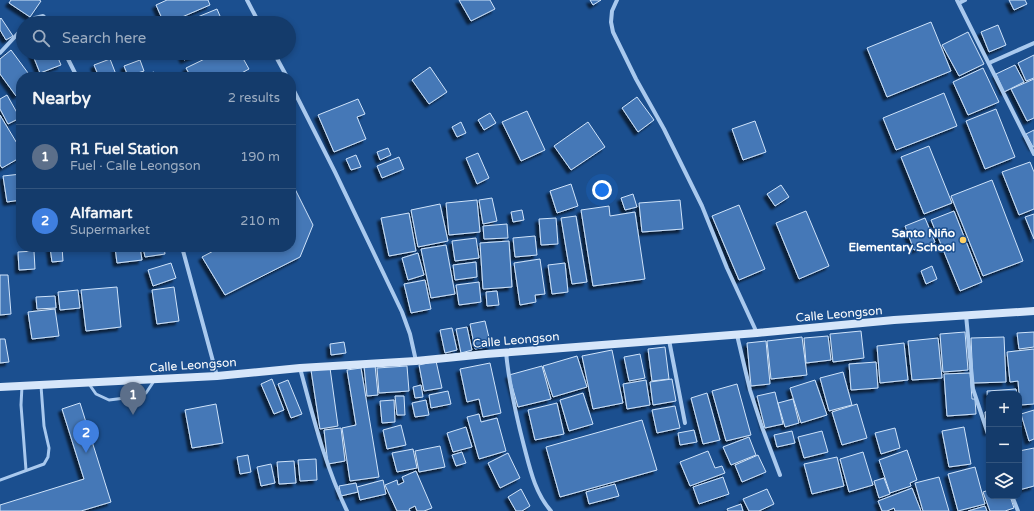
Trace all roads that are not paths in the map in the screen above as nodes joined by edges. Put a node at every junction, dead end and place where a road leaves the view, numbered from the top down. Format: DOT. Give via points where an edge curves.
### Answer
graph roads {
  1 [pos="246,0"];
  2 [pos="617,0"];
  3 [pos="965,0"];
  4 [pos="958,2"];
  5 [pos="255,16"];
  6 [pos="16,36"];
  7 [pos="1034,43"];
  8 [pos="0,53"];
  9 [pos="68,60"];
  10 [pos="278,60"];
  11 [pos="989,63"];
  12 [pos="74,72"];
  13 [pos="284,72"];
  14 [pos="296,95"];
  15 [pos="1034,154"];
  16 [pos="183,252"];
  17 [pos="1034,311"];
  18 [pos="966,315"];
  19 [pos="757,333"];
  20 [pos="737,335"];
  21 [pos="669,340"];
  22 [pos="506,352"];
  23 [pos="416,361"];
  24 [pos="300,368"];
  25 [pos="217,376"];
  26 [pos="155,379"];
  27 [pos="87,383"];
  28 [pos="41,385"];
  29 [pos="22,386"];
  30 [pos="0,387"];
  31 [pos="685,423"];
  32 [pos="986,428"];
  33 [pos="26,470"];
  34 [pos="780,475"];
  35 [pos="0,480"];
  36 [pos="1013,499"];
  37 [pos="347,511"];
  38 [pos="551,511"];
  39 [pos="1018,511"];
  1 -- 5 [label="street"];
  2 -- 19 [label="street" via="612,11 613,32 702,206"];
  3 -- 4 [label="street"];
  4 -- 11 [label="street"];
  6 -- 8 [label="street"];
  7 -- 11 [label="street"];
  9 -- 12 [label="street"];
  10 -- 13 [label="street"];
  11 -- 15 [label="street"];
  14 -- 23 [label="street" via="402,312"];
  16 -- 25 [label="street"];
  17 -- 18 [label="main road, Calle Leongson"];
  18 -- 19 [label="main road, Calle Leongson"];
  18 -- 32 [label="street" via="973,389"];
  19 -- 20 [label="main road, Calle Leongson"];
  20 -- 21 [label="main road, Calle Leongson"];
  20 -- 34 [label="street" via="750,390"];
  21 -- 22 [label="main road, Calle Leongson"];
  21 -- 31 [label="street"];
  22 -- 23 [label="main road, Calle Leongson"];
  22 -- 38 [label="street" via="509,382 532,477"];
  23 -- 24 [label="main road, Calle Leongson"];
  24 -- 25 [label="main road, Calle Leongson"];
  24 -- 37 [label="street" via="319,437"];
  25 -- 26 [label="main road, Calle Leongson"];
  26 -- 27 [label="main road, Calle Leongson"];
  26 -- 27 [label="lane" via="146,392 133,397 109,400 96,394"];
  27 -- 28 [label="main road, Calle Leongson"];
  28 -- 29 [label="main road, Calle Leongson"];
  28 -- 33 [label="lane" via="48,457 44,464"];
  29 -- 30 [label="main road, Calle Leongson"];
  29 -- 33 [label="lane"];
  33 -- 35 [label="lane"];
  36 -- 39 [label="street"];
}
